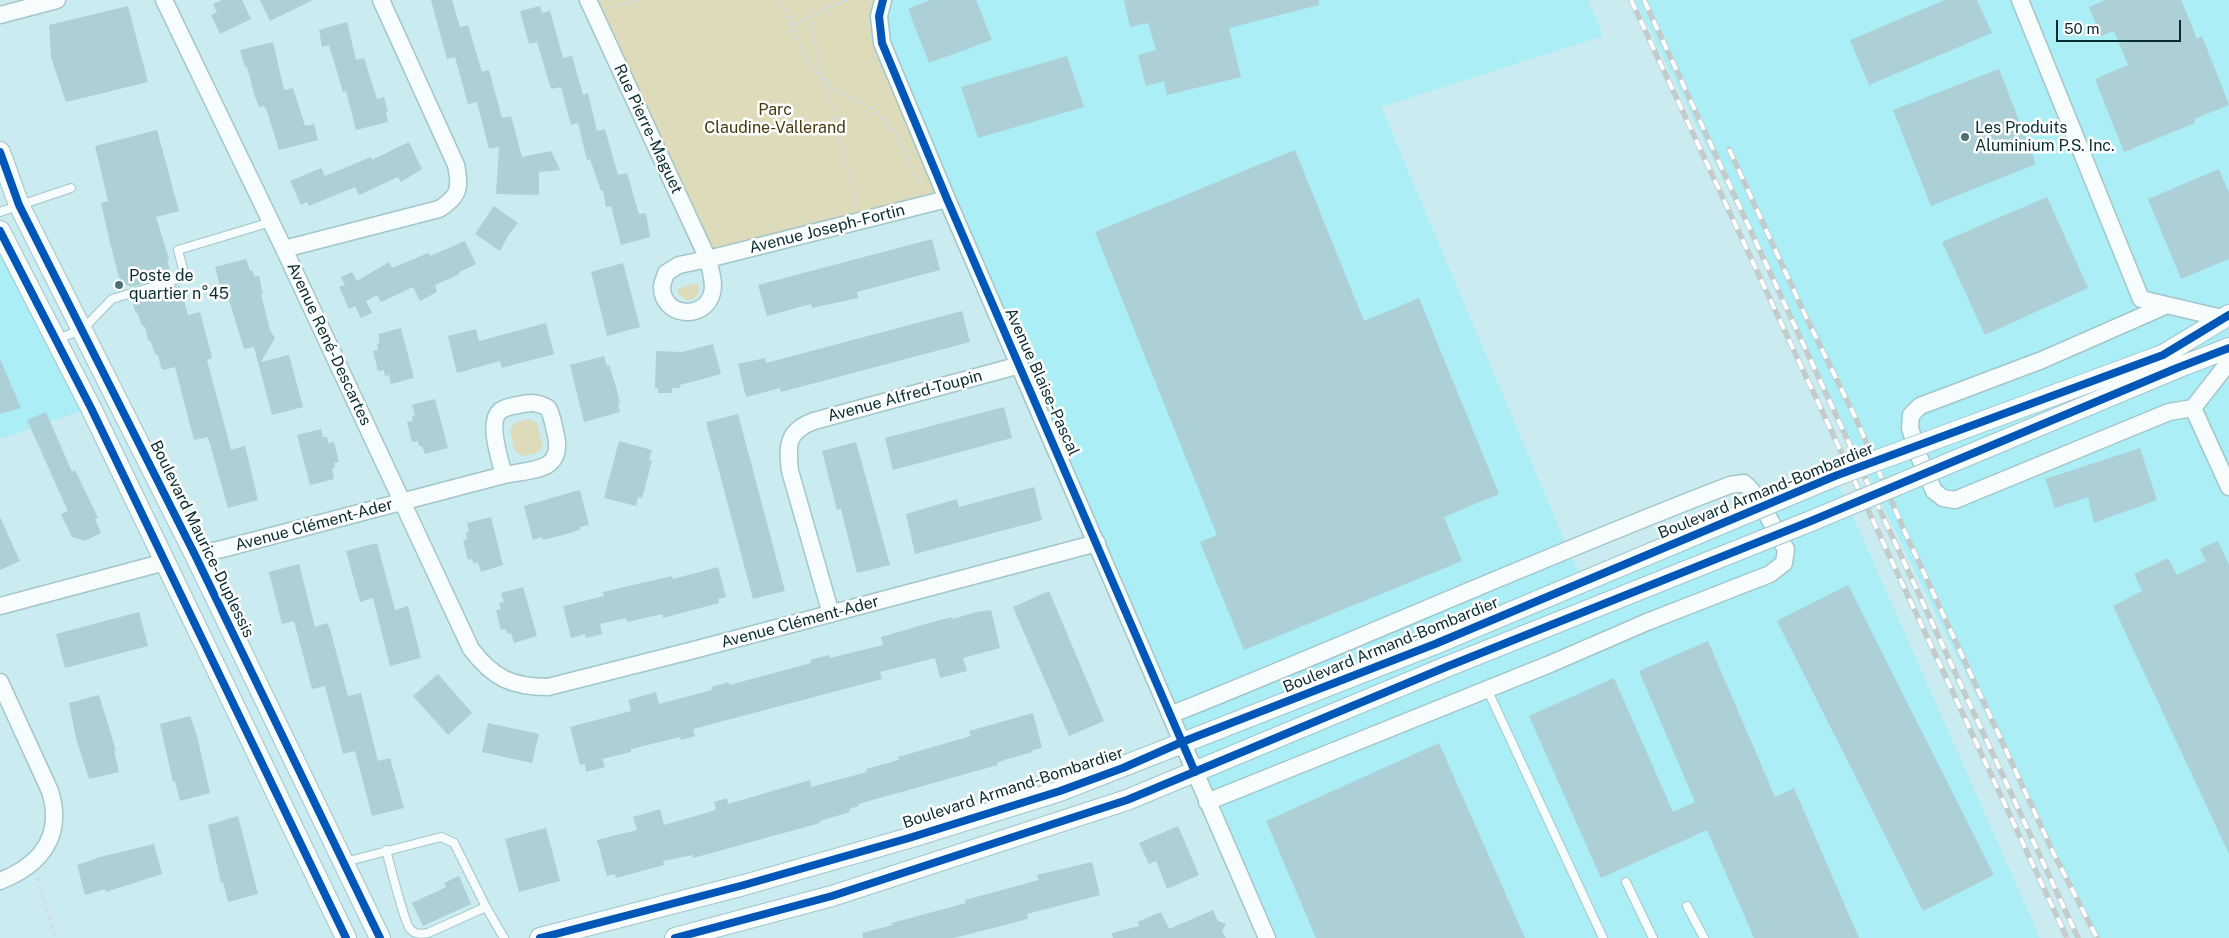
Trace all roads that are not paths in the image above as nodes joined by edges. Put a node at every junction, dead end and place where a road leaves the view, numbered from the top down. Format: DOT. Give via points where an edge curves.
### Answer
graph roads {
  1 [pos="57,0"];
  2 [pos="164,0"];
  3 [pos="381,0"];
  4 [pos="883,0"];
  5 [pos="2020,0"];
  6 [pos="40,2"];
  7 [pos="591,6"];
  8 [pos="0,15"];
  9 [pos="0,152"];
  10 [pos="71,188"];
  11 [pos="947,199"];
  12 [pos="19,205"];
  13 [pos="0,212"];
  14 [pos="271,222"];
  15 [pos="0,231"];
  16 [pos="284,248"];
  17 [pos="708,259"];
  18 [pos="2165,306"];
  19 [pos="2225,316"];
  20 [pos="83,330"];
  21 [pos="56,340"];
  22 [pos="2229,348"];
  23 [pos="2170,361"];
  24 [pos="2229,362"];
  25 [pos="1020,365"];
  26 [pos="2193,408"];
  27 [pos="504,476"];
  28 [pos="2229,487"];
  29 [pos="402,502"];
  30 [pos="1097,543"];
  31 [pos="196,555"];
  32 [pos="165,562"];
  33 [pos="0,606"];
  34 [pos="831,614"];
  35 [pos="503,680"];
  36 [pos="0,682"];
  37 [pos="1487,689"];
  38 [pos="1170,715"];
  39 [pos="1182,742"];
  40 [pos="1195,772"];
  41 [pos="1207,802"];
  42 [pos="386,850"];
  43 [pos="343,862"];
  44 [pos="0,881"];
  45 [pos="1626,882"];
  46 [pos="1687,906"];
  47 [pos="486,907"];
  48 [pos="346,938"];
  49 [pos="380,938"];
  50 [pos="504,938"];
  51 [pos="540,938"];
  52 [pos="675,938"];
  53 [pos="1267,938"];
  54 [pos="1603,938"];
  55 [pos="1653,938"];
  56 [pos="1704,938"];
  1 -- 6 [label="street"];
  2 -- 14 [label="street, Avenue René-Descartes"];
  3 -- 16 [label="street" via="456,165 457,192 449,203 439,209"];
  4 -- 11 [label="street, Avenue Blaise-Pascal" via="879,16 882,43"];
  5 -- 18 [label="street, Boulevard Armand-Bombardier" via="2141,299"];
  6 -- 8 [label="street"];
  7 -- 17 [label="street, Rue Pierre-Maguet"];
  9 -- 12 [label="street, Boulevard Maurice-Duplessis"];
  10 -- 12 [label="lane"];
  11 -- 17 [label="street, Avenue Joseph-Fortin"];
  11 -- 25 [label="street, Avenue Blaise-Pascal"];
  12 -- 13 [label="lane"];
  12 -- 20 [label="street, Boulevard Maurice-Duplessis"];
  14 -- 16 [label="street, Avenue René-Descartes"];
  14 -- 20 [label="lane" via="178,250 185,277 112,299"];
  15 -- 21 [label="street"];
  16 -- 29 [label="street, Avenue René-Descartes"];
  18 -- 19 [label="street, Boulevard Armand-Bombardier"];
  18 -- 26 [label="street" via="2042,360 1920,406 1911,416 1910,428 1934,492 1955,500 2169,412"];
  19 -- 23 [label="street, Boulevard Armand-Bombardier"];
  20 -- 21 [label="lane"];
  20 -- 31 [label="street, Boulevard Maurice-Duplessis"];
  21 -- 32 [label="street"];
  22 -- 23 [label="street, Boulevard Armand-Bombardier"];
  23 -- 39 [label="street, Boulevard Armand-Bombardier, bridge" via="1835,476 1435,644"];
  23 -- 40 [label="street, Boulevard Armand-Bombardier, bridge" via="1812,521 1446,667"];
  24 -- 26 [label="street"];
  25 -- 30 [label="street, Avenue Blaise-Pascal"];
  25 -- 34 [label="street, Avenue Alfred-Toupin" via="814,421 793,434 788,450 790,471"];
  26 -- 28 [label="street"];
  27 -- 27 [label="street" via="542,468 555,458 559,445 548,408 529,402 501,410 496,416 494,430"];
  27 -- 29 [label="street, Avenue Clément-Ader"];
  29 -- 31 [label="street, Avenue Clément-Ader"];
  29 -- 35 [label="street, Avenue René-Descartes" via="471,649 484,667"];
  30 -- 34 [label="street, Avenue Clément-Ader"];
  30 -- 38 [label="street, Avenue Blaise-Pascal"];
  31 -- 43 [label="street, Boulevard Maurice-Duplessis"];
  32 -- 33 [label="street"];
  32 -- 48 [label="street"];
  34 -- 35 [label="street, Avenue Clément-Ader" via="548,687 526,687"];
  36 -- 44 [label="street" via="54,802 55,821 46,846 32,863 25,870"];
  37 -- 38 [label="street, Boulevard Armand-Bombardier" via="1770,574 1784,562 1786,549 1754,491 1744,483 1730,485 1667,509"];
  37 -- 41 [label="street, Boulevard Armand-Bombardier"];
  37 -- 54 [label="lane"];
  38 -- 39 [label="street, Avenue Blaise-Pascal"];
  39 -- 40 [label="street, Avenue Blaise-Pascal"];
  39 -- 51 [label="street, Boulevard Armand-Bombardier" via="1060,791 909,838"];
  40 -- 41 [label="street, Avenue Blaise-Pascal"];
  40 -- 52 [label="street, Boulevard Armand-Bombardier" via="1110,806 842,893"];
  41 -- 53 [label="street, Avenue Blaise-Pascal"];
  42 -- 43 [label="lane"];
  42 -- 47 [label="lane" via="441,837 454,843"];
  42 -- 47 [label="lane" via="410,929 418,935"];
  43 -- 49 [label="street, Boulevard Maurice-Duplessis"];
  45 -- 55 [label="lane"];
  46 -- 56 [label="lane"];
  47 -- 50 [label="lane"];
}
